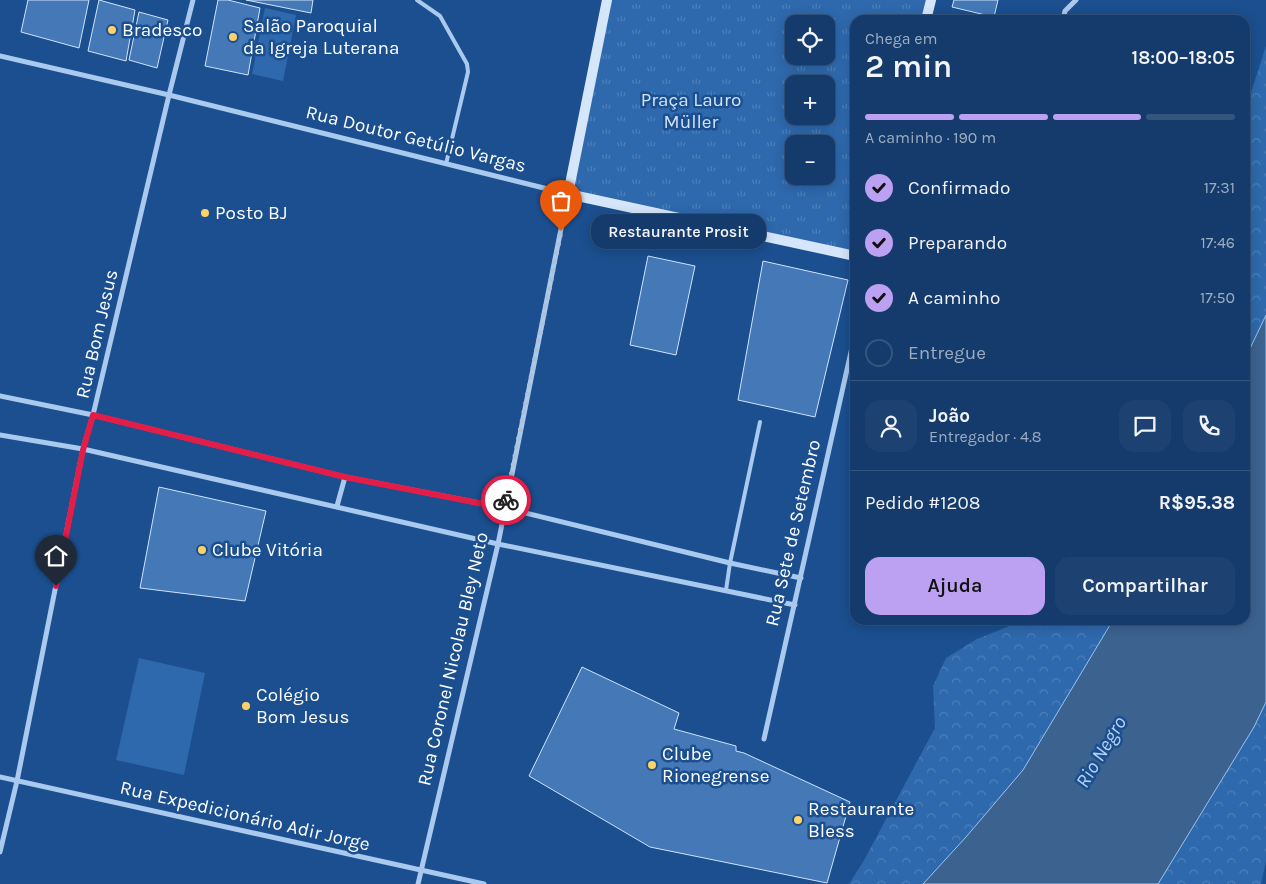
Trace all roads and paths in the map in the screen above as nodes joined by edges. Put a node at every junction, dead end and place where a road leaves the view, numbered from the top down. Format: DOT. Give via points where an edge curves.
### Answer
graph roads {
  1 [pos="193,0"];
  2 [pos="417,0"];
  3 [pos="607,0"];
  4 [pos="931,0"];
  5 [pos="1076,0"];
  6 [pos="927,15"];
  7 [pos="1064,15"];
  8 [pos="0,56"];
  9 [pos="169,95"];
  10 [pos="446,164"];
  11 [pos="568,194"];
  12 [pos="850,255"];
  13 [pos="850,357"];
  14 [pos="0,396"];
  15 [pos="93,415"];
  16 [pos="760,422"];
  17 [pos="0,435"];
  18 [pos="83,450"];
  19 [pos="345,477"];
  20 [pos="337,506"];
  21 [pos="504,508"];
  22 [pos="498,544"];
  23 [pos="730,563"];
  24 [pos="801,578"];
  25 [pos="726,590"];
  26 [pos="795,605"];
  27 [pos="764,739"];
  28 [pos="0,777"];
  29 [pos="17,780"];
  30 [pos="0,852"];
  31 [pos="421,871"];
  32 [pos="418,884"];
  33 [pos="484,884"];
  1 -- 9 [label="street, Rua Bom Jesus"];
  2 -- 10 [label="lane" via="440,16 467,64 468,72"];
  3 -- 11 [label="main road, Rua Coronel Nicolau Bley Neto"];
  4 -- 6 [label="main road"];
  5 -- 7 [label="street"];
  8 -- 9 [label="street, Rua Doutor Getúlio Vargas"];
  9 -- 10 [label="street, Rua Doutor Getúlio Vargas"];
  9 -- 15 [label="street, Rua Bom Jesus"];
  10 -- 11 [label="street, Rua Doutor Getúlio Vargas"];
  11 -- 12 [label="main road, Rua Doutor Getúlio Vargas"];
  11 -- 21 [label="street, Rua Coronel Nicolau Bley Neto"];
  13 -- 24 [label="street, Rua Sete de Setembro"];
  14 -- 15 [label="street"];
  15 -- 18 [label="street, Rua Bom Jesus"];
  15 -- 19 [label="street"];
  16 -- 23 [label="lane"];
  17 -- 18 [label="street"];
  18 -- 20 [label="street"];
  18 -- 29 [label="street, Rua Bom Jesus"];
  19 -- 20 [label="street"];
  19 -- 21 [label="street"];
  20 -- 22 [label="street"];
  21 -- 22 [label="street, Rua Coronel Nicolau Bley Neto"];
  21 -- 23 [label="street"];
  22 -- 25 [label="street"];
  22 -- 31 [label="street, Rua Coronel Nicolau Bley Neto"];
  23 -- 24 [label="street"];
  23 -- 25 [label="lane"];
  24 -- 26 [label="street, Rua Sete de Setembro"];
  25 -- 26 [label="street"];
  26 -- 27 [label="street, Rua Sete de Setembro"];
  28 -- 29 [label="street, Rua Expedicionário Adir Jorge"];
  29 -- 30 [label="street, Rua Bom Jesus"];
  29 -- 31 [label="street, Rua Expedicionário Adir Jorge"];
  31 -- 32 [label="street, Rua Coronel Nicolau Bley Neto"];
  31 -- 33 [label="street, Rua Expedicionário Adir Jorge"];
}
